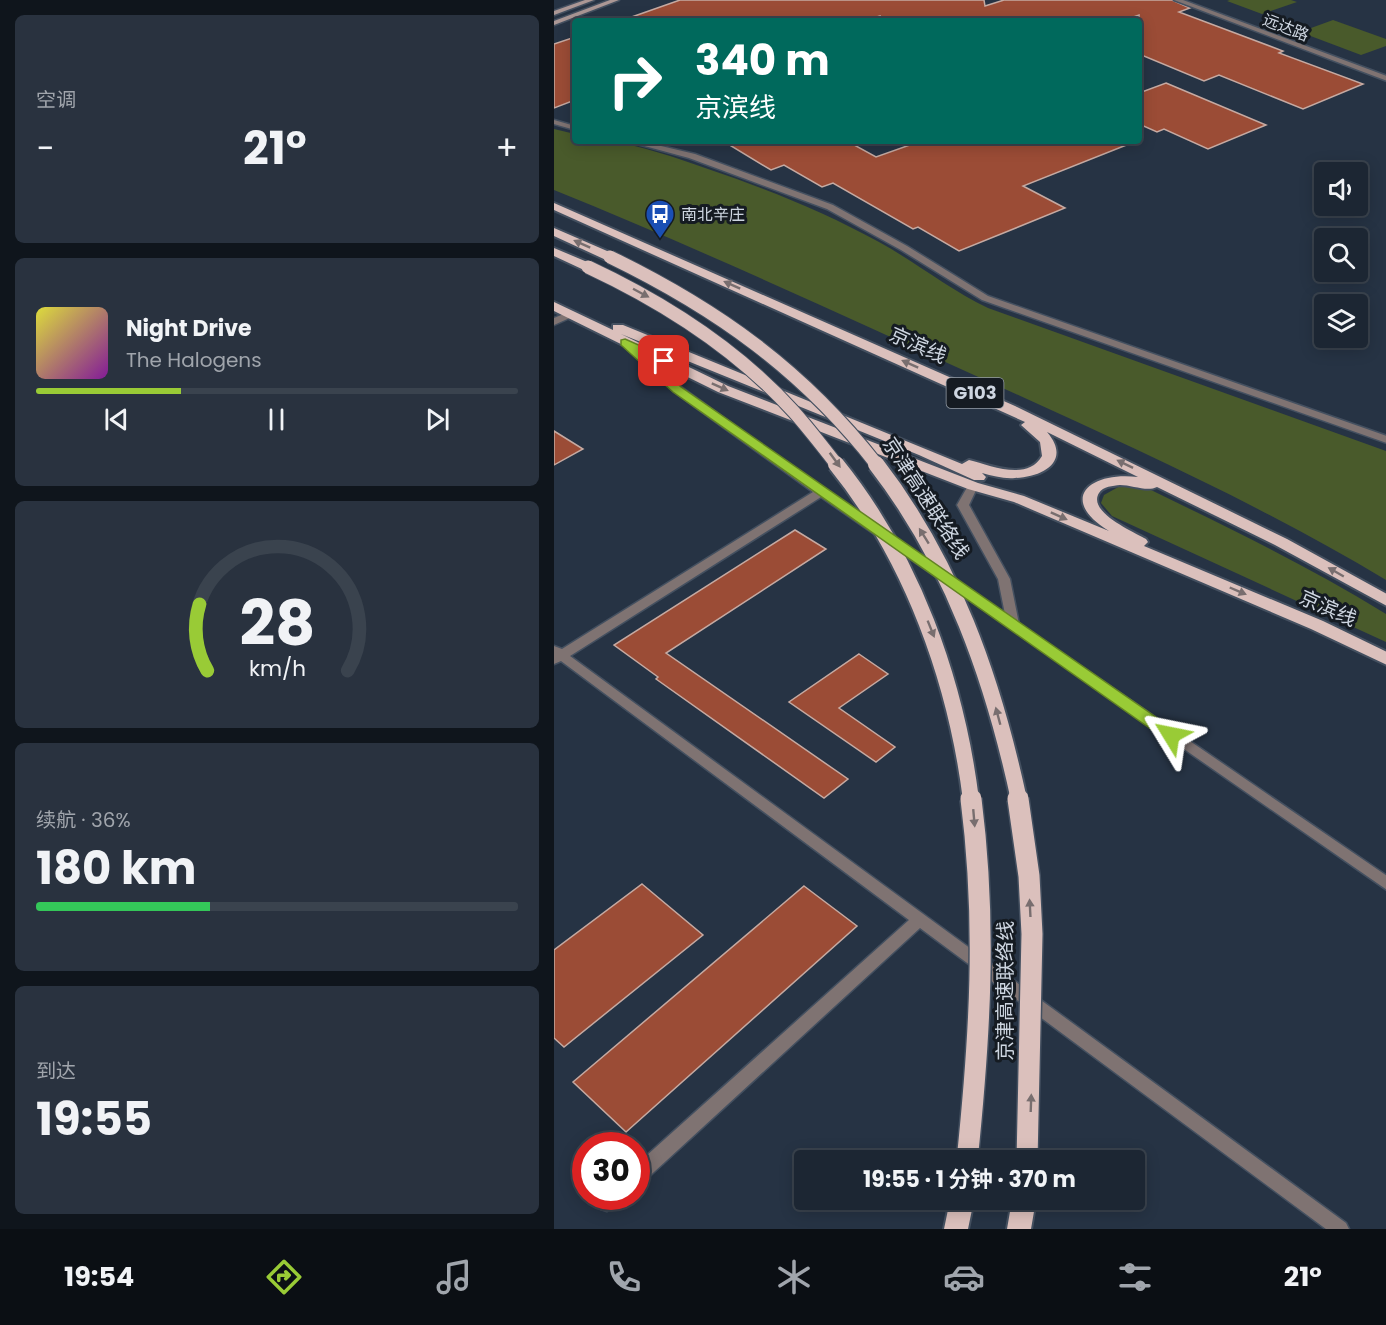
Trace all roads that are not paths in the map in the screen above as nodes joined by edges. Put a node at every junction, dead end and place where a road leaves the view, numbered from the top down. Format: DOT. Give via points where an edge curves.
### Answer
graph roads {
  1 [pos="591,0"];
  2 [pos="616,0"];
  3 [pos="1177,0"];
  4 [pos="554,13"];
  5 [pos="554,23"];
  6 [pos="1386,79"];
  7 [pos="554,122"];
  8 [pos="572,127"];
  9 [pos="642,144"];
  10 [pos="554,206"];
  11 [pos="554,232"];
  12 [pos="554,252"];
  13 [pos="554,306"];
  14 [pos="571,314"];
  15 [pos="554,322"];
  16 [pos="625,342"];
  17 [pos="949,381"];
  18 [pos="883,435"];
  19 [pos="1386,440"];
  20 [pos="973,486"];
  21 [pos="821,492"];
  22 [pos="1019,499"];
  23 [pos="1265,533"];
  24 [pos="1188,570"];
  25 [pos="1386,602"];
  26 [pos="1014,627"];
  27 [pos="557,655"];
  28 [pos="1386,659"];
  29 [pos="1386,884"];
  30 [pos="920,920"];
  31 [pos="968,1150"];
  32 [pos="1028,1150"];
  33 [pos="650,1164"];
  34 [pos="960,1210"];
  35 [pos="1022,1210"];
  36 [pos="956,1229"];
  37 [pos="1019,1229"];
  38 [pos="1340,1229"];
  1 -- 4 [label="main road"];
  2 -- 5 [label="main road"];
  3 -- 6 [label="street, 远达路"];
  7 -- 8 [label="street"];
  9 -- 19 [label="street" via="692,156 830,207 985,298"];
  17 -- 10 [label="highway, 京滨线 / G103, one-way"];
  32 -- 11 [label="highway, 京津高速联络线, one-way, bridge" via="1033,967 1029,875 1007,747 980,654 959,601 929,544 876,463 804,383 680,291"];
  12 -- 31 [label="highway, 京津高速联络线, one-way, bridge" via="665,306 758,375 832,455 873,515 919,600 952,696 972,799 982,928"];
  13 -- 14 [label="highway, 京滨线"];
  14 -- 15 [label="street"];
  14 -- 16 [label="highway, 京滨线"];
  14 -- 18 [label="highway" via="607,324"];
  16 -- 20 [label="highway, 京滨线, one-way" via="723,388"];
  16 -- 21 [label="street" via="677,389"];
  17 -- 18 [label="highway" via="969,396 1041,433 1051,448 1049,458 1031,471 1003,474"];
  23 -- 17 [label="highway, 京滨线 / G103, one-way"];
  18 -- 22 [label="highway" via="986,480"];
  20 -- 22 [label="highway, 京滨线"];
  20 -- 26 [label="street" via="963,505 1004,579"];
  21 -- 26 [label="street"];
  21 -- 27 [label="street"];
  22 -- 24 [label="highway, 京滨线, one-way"];
  23 -- 24 [label="highway" via="1143,482 1112,481 1092,491 1090,500 1100,518"];
  25 -- 23 [label="highway, 京滨线 / G103, one-way"];
  24 -- 28 [label="highway, 京滨线, one-way"];
  26 -- 29 [label="street"];
  27 -- 30 [label="street"];
  30 -- 33 [label="street"];
  30 -- 38 [label="street"];
  34 -- 36 [label="highway"];
  35 -- 37 [label="highway"];
}
